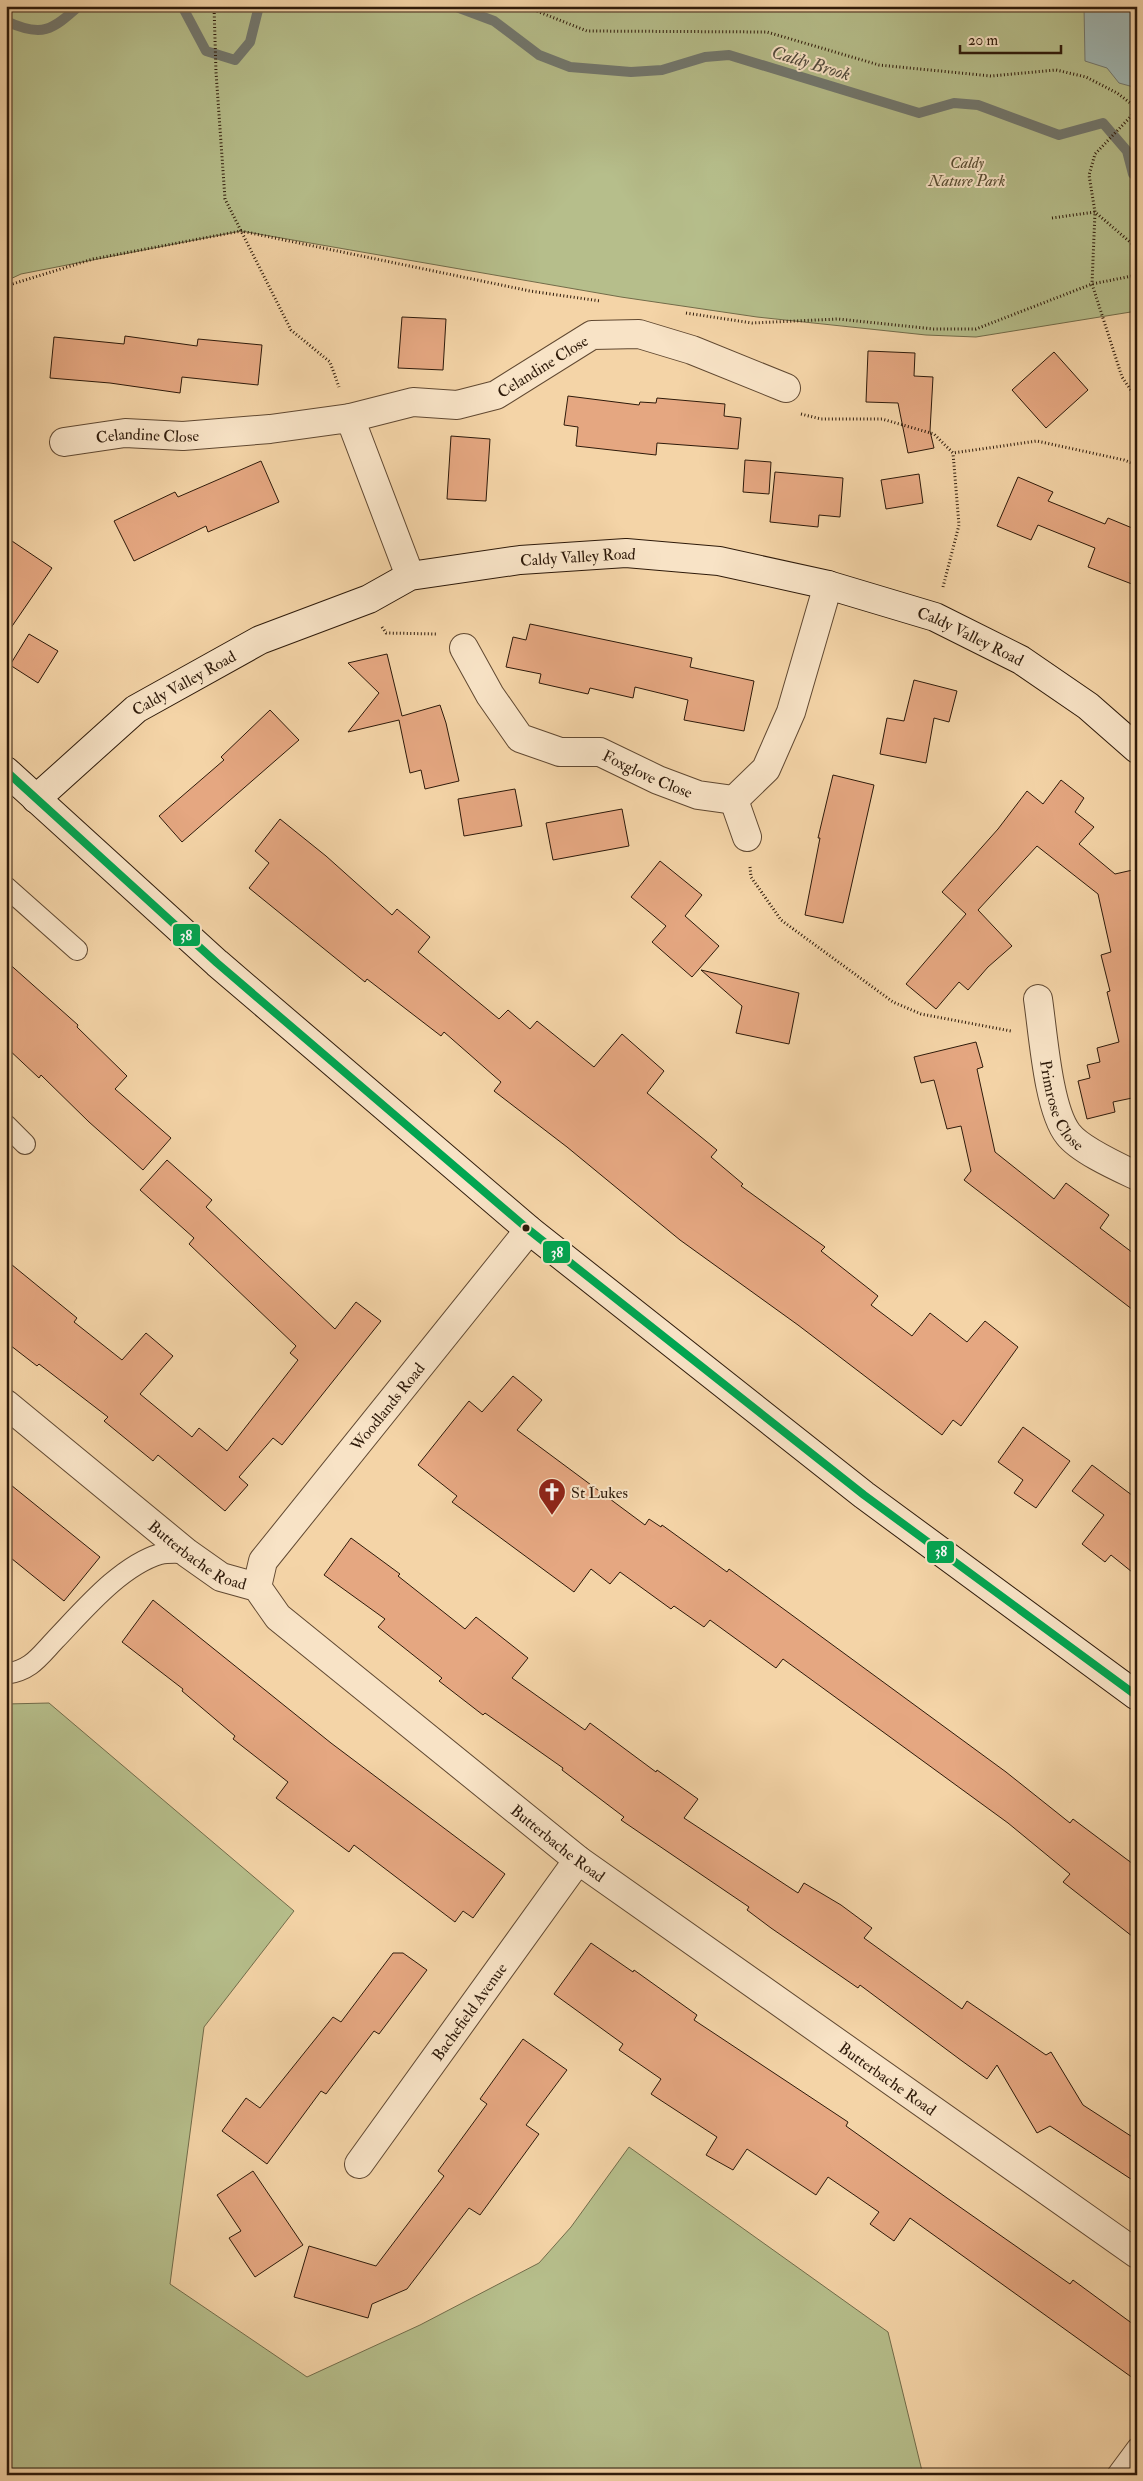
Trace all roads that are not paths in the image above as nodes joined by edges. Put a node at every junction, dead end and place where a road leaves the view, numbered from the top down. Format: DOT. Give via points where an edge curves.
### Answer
graph roads {
  1 [pos="786,388"];
  2 [pos="350,418"];
  3 [pos="64,442"];
  4 [pos="410,576"];
  5 [pos="828,585"];
  6 [pos="464,648"];
  7 [pos="1137,749"];
  8 [pos="6,771"];
  9 [pos="36,799"];
  10 [pos="734,800"];
  11 [pos="748,837"];
  12 [pos="6,887"];
  13 [pos="77,950"];
  14 [pos="1038,999"];
  15 [pos="6,1125"];
  16 [pos="25,1144"];
  17 [pos="1137,1176"];
  18 [pos="528,1230"];
  19 [pos="6,1404"];
  20 [pos="187,1553"];
  21 [pos="258,1587"];
  22 [pos="6,1674"];
  23 [pos="1137,1696"];
  24 [pos="578,1860"];
  25 [pos="359,2164"];
  26 [pos="1137,2254"];
  27 [pos="1137,2448"];
  28 [pos="1117,2475"];
  1 -- 2 [label="street, Celandine Close" via="692,350 638,334 592,334 496,395 458,405 413,402"];
  2 -- 3 [label="street, Celandine Close" via="270,429 193,435 125,433"];
  2 -- 4 [label="street"];
  4 -- 5 [label="street, Caldy Valley Road" via="520,560 626,553 719,560"];
  4 -- 9 [label="street, Caldy Valley Road" via="369,599 260,640 136,709"];
  5 -- 7 [label="street, Caldy Valley Road" via="935,617 1021,660 1088,706"];
  5 -- 10 [label="street" via="791,712 766,769"];
  6 -- 10 [label="street, Foxglove Close" via="490,695 520,738 560,752 600,752 698,795"];
  8 -- 9 [label="street"];
  9 -- 18 [label="street" via="217,962"];
  10 -- 11 [label="street"];
  12 -- 13 [label="lane"];
  14 -- 17 [label="street, Primrose Close" via="1053,1101 1068,1134 1102,1159"];
  15 -- 16 [label="lane"];
  18 -- 21 [label="street, Woodlands Road" via="262,1560"];
  18 -- 23 [label="street" via="864,1495"];
  19 -- 20 [label="street, Butterbache Road"];
  20 -- 21 [label="street, Butterbache Road" via="221,1578"];
  20 -- 22 [label="lane" via="161,1554 134,1567 97,1595 36,1661 23,1671"];
  21 -- 24 [label="street, Butterbache Road" via="278,1617"];
  24 -- 25 [label="street, Bachefield Avenue"];
  24 -- 26 [label="street, Butterbache Road"];
  27 -- 28 [label="lane"];
}
